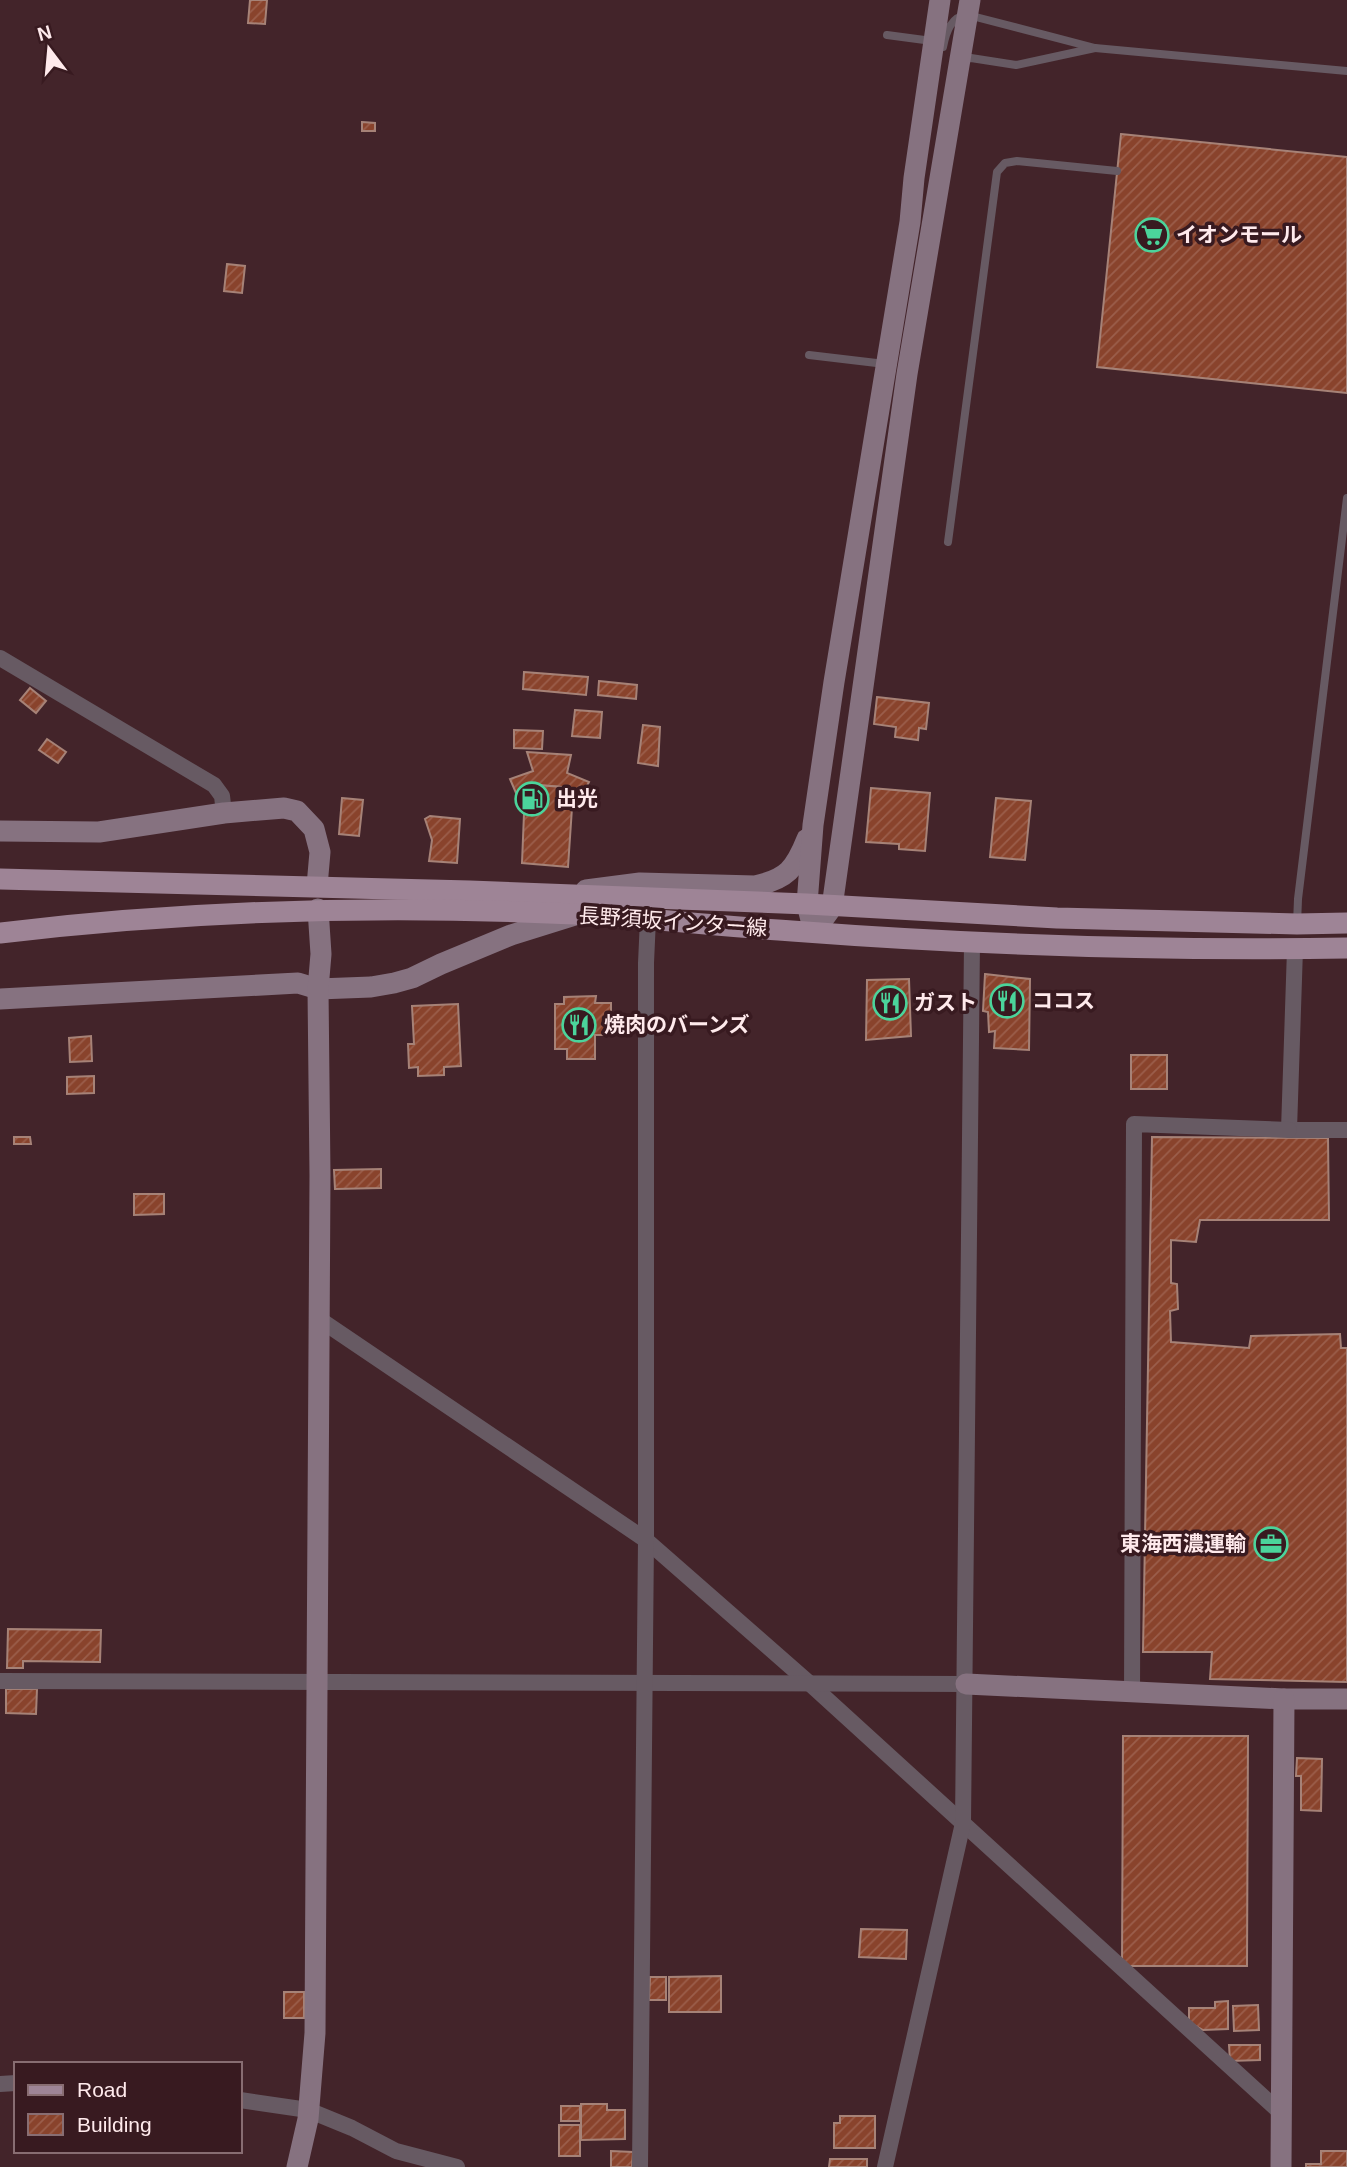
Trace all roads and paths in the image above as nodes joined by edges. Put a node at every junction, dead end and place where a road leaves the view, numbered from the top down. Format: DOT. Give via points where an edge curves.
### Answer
graph roads {
  1 [pos="940,0"];
  2 [pos="969,7"];
  3 [pos="887,35"];
  4 [pos="934,41"];
  5 [pos="1094,48"];
  6 [pos="961,59"];
  7 [pos="1347,71"];
  8 [pos="1117,171"];
  9 [pos="910,222"];
  10 [pos="809,355"];
  11 [pos="888,364"];
  12 [pos="1347,498"];
  13 [pos="948,542"];
  14 [pos="0,658"];
  15 [pos="224,813"];
  16 [pos="813,825"];
  17 [pos="0,831"];
  18 [pos="0,879"];
  19 [pos="317,886"];
  20 [pos="557,894"];
  21 [pos="807,904"];
  22 [pos="832,907"];
  23 [pos="318,909"];
  24 [pos="576,914"];
  25 [pos="648,919"];
  26 [pos="1347,923"];
  27 [pos="1297,924"];
  28 [pos="814,932"];
  29 [pos="0,933"];
  30 [pos="972,942"];
  31 [pos="1295,948"];
  32 [pos="1347,948"];
  33 [pos="318,989"];
  34 [pos="0,999"];
  35 [pos="1347,1129"];
  36 [pos="1289,1130"];
  37 [pos="319,1319"];
  38 [pos="646,1540"];
  39 [pos="0,1681"];
  40 [pos="316,1682"];
  41 [pos="808,1682"];
  42 [pos="965,1684"];
  43 [pos="644,1685"];
  44 [pos="1132,1693"];
  45 [pos="1284,1699"];
  46 [pos="1347,1699"];
  47 [pos="963,1823"];
  48 [pos="242,2100"];
  49 [pos="308,2110"];
  50 [pos="1281,2113"];
  51 [pos="297,2167"];
  52 [pos="457,2167"];
  53 [pos="640,2167"];
  54 [pos="885,2167"];
  55 [pos="1281,2167"];
  1 -- 4 [label="street"];
  2 -- 5 [label="lane"];
  2 -- 6 [label="street"];
  2 -- 9 [label="lane" via="948,28"];
  3 -- 4 [label="lane"];
  4 -- 9 [label="street"];
  5 -- 6 [label="lane" via="1016,65"];
  5 -- 7 [label="lane"];
  6 -- 22 [label="street" via="907,374"];
  8 -- 13 [label="lane" via="1017,161 1004,163 997,172"];
  9 -- 11 [label="street"];
  10 -- 11 [label="lane"];
  11 -- 16 [label="street"];
  12 -- 27 [label="lane"];
  14 -- 15 [label="street" via="214,785 222,796"];
  15 -- 17 [label="street" via="99,832"];
  15 -- 19 [label="street" via="271,807 297,811 314,829 318,841"];
  16 -- 20 [label="street" via="788,873 755,887 640,883"];
  16 -- 21 [label="street"];
  18 -- 19 [label="main road, 長野須坂インター線"];
  19 -- 20 [label="main road, 長野須坂インター線"];
  20 -- 21 [label="main road, 長野須坂インター線"];
  21 -- 22 [label="main road, 長野須坂インター線"];
  21 -- 28 [label="street"];
  22 -- 27 [label="main road, 長野須坂インター線"];
  22 -- 28 [label="street"];
  23 -- 24 [label="main road, 長野須坂インター線"];
  23 -- 29 [label="main road, 長野須坂インター線" via="186,915"];
  23 -- 33 [label="street"];
  24 -- 25 [label="main road, 長野須坂インター線"];
  24 -- 33 [label="street" via="412,978 371,987"];
  25 -- 28 [label="main road, 長野須坂インター線"];
  25 -- 38 [label="street"];
  26 -- 27 [label="main road, 長野須坂インター線"];
  28 -- 30 [label="main road, 長野須坂インター線"];
  30 -- 31 [label="main road, 長野須坂インター線"];
  30 -- 42 [label="street"];
  31 -- 32 [label="main road, 長野須坂インター線"];
  31 -- 36 [label="street"];
  33 -- 34 [label="street" via="298,983"];
  33 -- 37 [label="street"];
  35 -- 36 [label="street"];
  36 -- 44 [label="street" via="1134,1124"];
  37 -- 38 [label="street"];
  37 -- 40 [label="street"];
  38 -- 41 [label="street"];
  38 -- 43 [label="street"];
  39 -- 40 [label="street"];
  40 -- 43 [label="street"];
  40 -- 49 [label="street" via="315,2033"];
  41 -- 42 [label="street"];
  41 -- 43 [label="street"];
  41 -- 47 [label="street"];
  42 -- 44 [label="street"];
  42 -- 47 [label="street"];
  43 -- 53 [label="street"];
  44 -- 45 [label="street"];
  45 -- 46 [label="street"];
  45 -- 50 [label="street"];
  47 -- 50 [label="street"];
  47 -- 54 [label="street"];
  48 -- 49 [label="street"];
  49 -- 51 [label="street"];
  49 -- 52 [label="street" via="396,2151"];
  50 -- 55 [label="street"];
}
